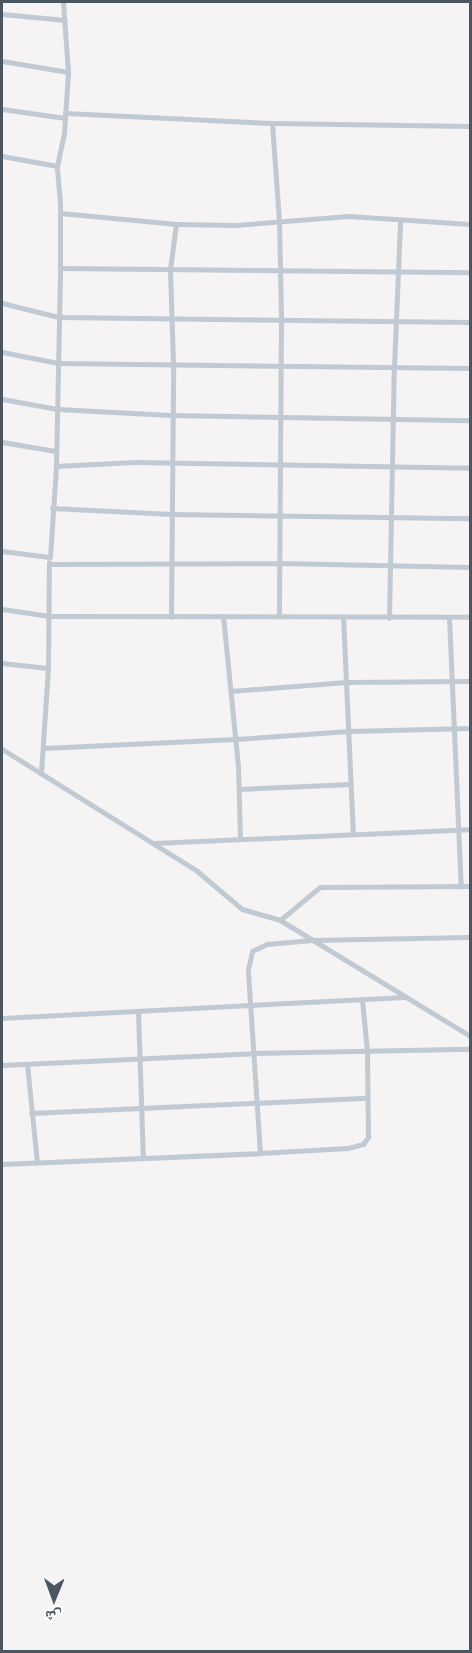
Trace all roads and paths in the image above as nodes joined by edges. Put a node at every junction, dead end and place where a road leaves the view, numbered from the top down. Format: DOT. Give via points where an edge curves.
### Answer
graph roads {
  1 [pos="63,2"];
  2 [pos="2,14"];
  3 [pos="65,20"];
  4 [pos="2,61"];
  5 [pos="68,72"];
  6 [pos="2,109"];
  7 [pos="65,116"];
  8 [pos="272,123"];
  9 [pos="471,126"];
  10 [pos="2,156"];
  11 [pos="57,166"];
  12 [pos="60,213"];
  13 [pos="279,221"];
  14 [pos="400,221"];
  15 [pos="176,224"];
  16 [pos="471,224"];
  17 [pos="60,268"];
  18 [pos="170,269"];
  19 [pos="280,271"];
  20 [pos="397,272"];
  21 [pos="471,272"];
  22 [pos="2,303"];
  23 [pos="58,317"];
  24 [pos="171,318"];
  25 [pos="281,319"];
  26 [pos="396,321"];
  27 [pos="471,322"];
  28 [pos="2,352"];
  29 [pos="58,363"];
  30 [pos="172,365"];
  31 [pos="281,367"];
  32 [pos="394,367"];
  33 [pos="471,368"];
  34 [pos="2,399"];
  35 [pos="57,409"];
  36 [pos="170,415"];
  37 [pos="280,417"];
  38 [pos="392,418"];
  39 [pos="471,420"];
  40 [pos="2,442"];
  41 [pos="55,451"];
  42 [pos="172,463"];
  43 [pos="56,466"];
  44 [pos="279,466"];
  45 [pos="393,467"];
  46 [pos="471,468"];
  47 [pos="52,508"];
  48 [pos="172,514"];
  49 [pos="279,515"];
  50 [pos="392,517"];
  51 [pos="471,518"];
  52 [pos="2,551"];
  53 [pos="49,560"];
  54 [pos="280,563"];
  55 [pos="171,564"];
  56 [pos="390,565"];
  57 [pos="471,567"];
  58 [pos="2,609"];
  59 [pos="49,616"];
  60 [pos="223,616"];
  61 [pos="279,616"];
  62 [pos="343,616"];
  63 [pos="171,617"];
  64 [pos="449,617"];
  65 [pos="471,617"];
  66 [pos="389,618"];
  67 [pos="2,663"];
  68 [pos="48,668"];
  69 [pos="471,681"];
  70 [pos="347,682"];
  71 [pos="452,682"];
  72 [pos="231,691"];
  73 [pos="454,728"];
  74 [pos="471,728"];
  75 [pos="349,730"];
  76 [pos="236,740"];
  77 [pos="43,748"];
  78 [pos="2,749"];
  79 [pos="41,773"];
  80 [pos="351,784"];
  81 [pos="239,789"];
  82 [pos="471,829"];
  83 [pos="460,830"];
  84 [pos="353,833"];
  85 [pos="240,838"];
  86 [pos="152,843"];
  87 [pos="471,886"];
  88 [pos="461,887"];
  89 [pos="280,920"];
  90 [pos="471,937"];
  91 [pos="312,940"];
  92 [pos="406,997"];
  93 [pos="362,1000"];
  94 [pos="250,1007"];
  95 [pos="138,1011"];
  96 [pos="2,1018"];
  97 [pos="471,1036"];
  98 [pos="471,1049"];
  99 [pos="367,1052"];
  100 [pos="253,1053"];
  101 [pos="140,1060"];
  102 [pos="2,1065"];
  103 [pos="27,1065"];
  104 [pos="367,1098"];
  105 [pos="256,1103"];
  106 [pos="141,1108"];
  107 [pos="31,1113"];
  108 [pos="260,1153"];
  109 [pos="143,1158"];
  110 [pos="37,1162"];
  111 [pos="2,1164"];
  1 -- 3 [label="street"];
  2 -- 3 [label="street"];
  3 -- 5 [label="street"];
  4 -- 5 [label="street"];
  5 -- 7 [label="street"];
  6 -- 7 [label="street"];
  7 -- 8 [label="street"];
  7 -- 11 [label="street"];
  8 -- 9 [label="street"];
  8 -- 13 [label="street"];
  10 -- 11 [label="street"];
  11 -- 12 [label="street"];
  12 -- 15 [label="street"];
  12 -- 17 [label="street"];
  13 -- 14 [label="street" via="349,216"];
  13 -- 15 [label="street"];
  13 -- 19 [label="street"];
  14 -- 16 [label="street"];
  14 -- 20 [label="street"];
  15 -- 18 [label="street"];
  17 -- 18 [label="street"];
  17 -- 23 [label="street"];
  18 -- 19 [label="street"];
  18 -- 24 [label="street"];
  19 -- 20 [label="street"];
  19 -- 25 [label="street"];
  20 -- 21 [label="street"];
  20 -- 26 [label="street"];
  22 -- 23 [label="street"];
  23 -- 24 [label="street"];
  23 -- 29 [label="street"];
  24 -- 25 [label="street"];
  24 -- 30 [label="street"];
  25 -- 26 [label="street"];
  25 -- 31 [label="street"];
  26 -- 27 [label="street"];
  26 -- 32 [label="street"];
  28 -- 29 [label="street"];
  29 -- 30 [label="street"];
  29 -- 35 [label="street"];
  30 -- 31 [label="street"];
  30 -- 36 [label="street"];
  31 -- 32 [label="street"];
  31 -- 37 [label="street"];
  32 -- 33 [label="street"];
  32 -- 38 [label="street"];
  34 -- 35 [label="street"];
  35 -- 36 [label="street"];
  35 -- 41 [label="street"];
  36 -- 37 [label="street"];
  36 -- 42 [label="street"];
  37 -- 38 [label="street"];
  37 -- 44 [label="street"];
  38 -- 39 [label="street"];
  38 -- 45 [label="street"];
  40 -- 41 [label="street"];
  41 -- 43 [label="street"];
  42 -- 43 [label="street"];
  42 -- 44 [label="street"];
  42 -- 48 [label="street"];
  43 -- 47 [label="street"];
  44 -- 45 [label="street"];
  44 -- 49 [label="street"];
  45 -- 46 [label="street"];
  45 -- 50 [label="street"];
  47 -- 48 [label="street"];
  47 -- 53 [label="street"];
  48 -- 49 [label="street"];
  48 -- 55 [label="street"];
  49 -- 50 [label="street"];
  49 -- 54 [label="street"];
  50 -- 51 [label="street"];
  50 -- 56 [label="street"];
  52 -- 53 [label="street"];
  53 -- 55 [label="street"];
  53 -- 59 [label="street"];
  54 -- 55 [label="street"];
  54 -- 56 [label="street"];
  54 -- 61 [label="street"];
  55 -- 63 [label="street"];
  56 -- 57 [label="street"];
  56 -- 66 [label="street"];
  58 -- 59 [label="street"];
  59 -- 63 [label="street"];
  59 -- 68 [label="street"];
  60 -- 61 [label="street"];
  60 -- 63 [label="street"];
  60 -- 72 [label="street"];
  61 -- 62 [label="street"];
  62 -- 66 [label="street"];
  62 -- 70 [label="street"];
  64 -- 65 [label="street"];
  64 -- 66 [label="street"];
  64 -- 71 [label="street"];
  67 -- 68 [label="street"];
  68 -- 77 [label="street"];
  69 -- 71 [label="street"];
  70 -- 71 [label="street"];
  70 -- 72 [label="street"];
  70 -- 75 [label="street"];
  71 -- 73 [label="street"];
  72 -- 76 [label="street"];
  73 -- 74 [label="street"];
  73 -- 75 [label="street"];
  73 -- 83 [label="street"];
  75 -- 76 [label="street"];
  75 -- 80 [label="street"];
  76 -- 77 [label="street"];
  76 -- 81 [label="street"];
  77 -- 79 [label="street"];
  78 -- 79 [label="street"];
  79 -- 86 [label="street"];
  80 -- 81 [label="street"];
  80 -- 84 [label="street"];
  81 -- 85 [label="street"];
  82 -- 83 [label="street"];
  83 -- 84 [label="street"];
  83 -- 88 [label="street"];
  84 -- 85 [label="street"];
  85 -- 86 [label="street"];
  86 -- 89 [label="street" via="197,871 242,909"];
  87 -- 88 [label="street"];
  88 -- 89 [label="street" via="320,887"];
  89 -- 91 [label="street"];
  90 -- 91 [label="street"];
  91 -- 92 [label="street"];
  91 -- 94 [label="street" via="267,944 252,951 248,970"];
  92 -- 93 [label="street"];
  92 -- 97 [label="street"];
  93 -- 94 [label="street"];
  93 -- 99 [label="street"];
  94 -- 95 [label="street"];
  94 -- 100 [label="street"];
  95 -- 96 [label="street"];
  95 -- 101 [label="street"];
  98 -- 99 [label="street"];
  99 -- 100 [label="street"];
  99 -- 104 [label="street"];
  100 -- 101 [label="street"];
  100 -- 105 [label="street"];
  101 -- 103 [label="street"];
  101 -- 106 [label="street"];
  102 -- 103 [label="street"];
  103 -- 107 [label="street"];
  104 -- 105 [label="street"];
  104 -- 108 [label="street" via="368,1137 363,1144"];
  105 -- 106 [label="street"];
  105 -- 108 [label="street"];
  106 -- 107 [label="street"];
  106 -- 109 [label="street"];
  107 -- 110 [label="street"];
  108 -- 109 [label="street"];
  109 -- 110 [label="street"];
  110 -- 111 [label="street"];
}
